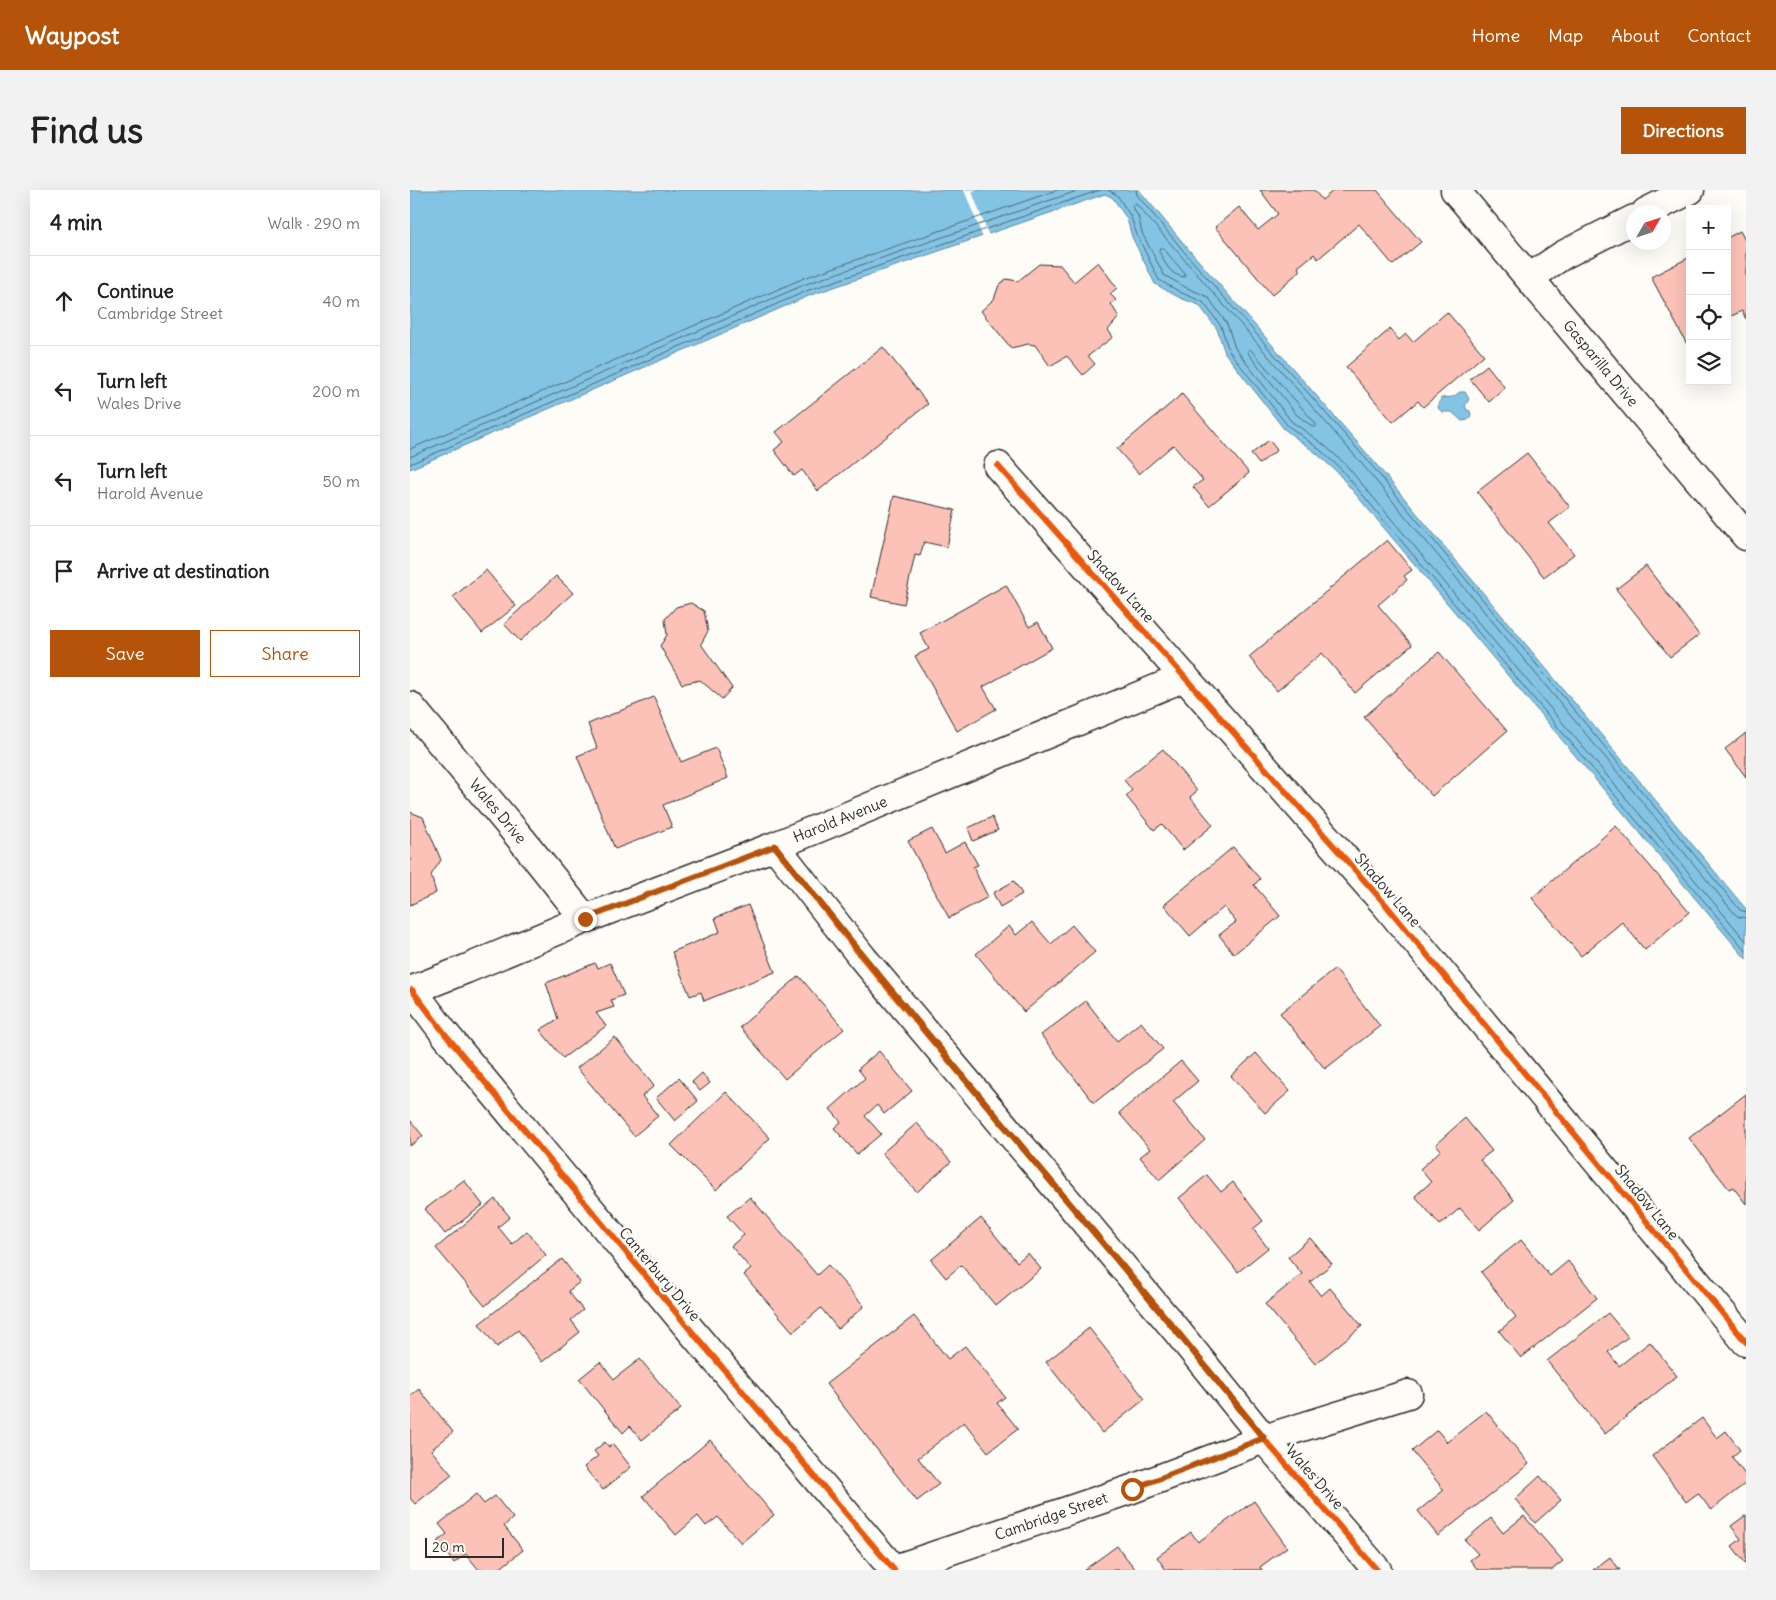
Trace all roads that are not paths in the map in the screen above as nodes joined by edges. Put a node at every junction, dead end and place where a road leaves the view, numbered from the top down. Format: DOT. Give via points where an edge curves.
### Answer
graph roads {
  1 [pos="1455,190"];
  2 [pos="1690,190"];
  3 [pos="1660,205"];
  4 [pos="1626,223"];
  5 [pos="1529,278"];
  6 [pos="998,466"];
  7 [pos="1746,536"];
  8 [pos="1185,677"];
  9 [pos="410,706"];
  10 [pos="775,846"];
  11 [pos="585,919"];
  12 [pos="411,990"];
  13 [pos="1746,1342"];
  14 [pos="1408,1394"];
  15 [pos="1264,1438"];
  16 [pos="893,1570"];
  17 [pos="1377,1570"];
  1 -- 5 [label="street, Gasparilla Drive"];
  2 -- 3 [label="street"];
  4 -- 5 [label="street" via="1563,255"];
  5 -- 7 [label="street, Gasparilla Drive"];
  6 -- 8 [label="street, Shadow Lane"];
  8 -- 10 [label="street, Harold Avenue"];
  8 -- 13 [label="street, Shadow Lane" via="1386,905"];
  9 -- 11 [label="street, Wales Drive"];
  10 -- 11 [label="street, Harold Avenue"];
  10 -- 15 [label="street, Wales Drive" via="862,957"];
  11 -- 12 [label="street, Harold Avenue"];
  12 -- 16 [label="street, Canterbury Drive"];
  14 -- 15 [label="street, Cambridge Street"];
  15 -- 16 [label="street, Cambridge Street" via="1132,1489"];
  15 -- 17 [label="street, Wales Drive"];
}
